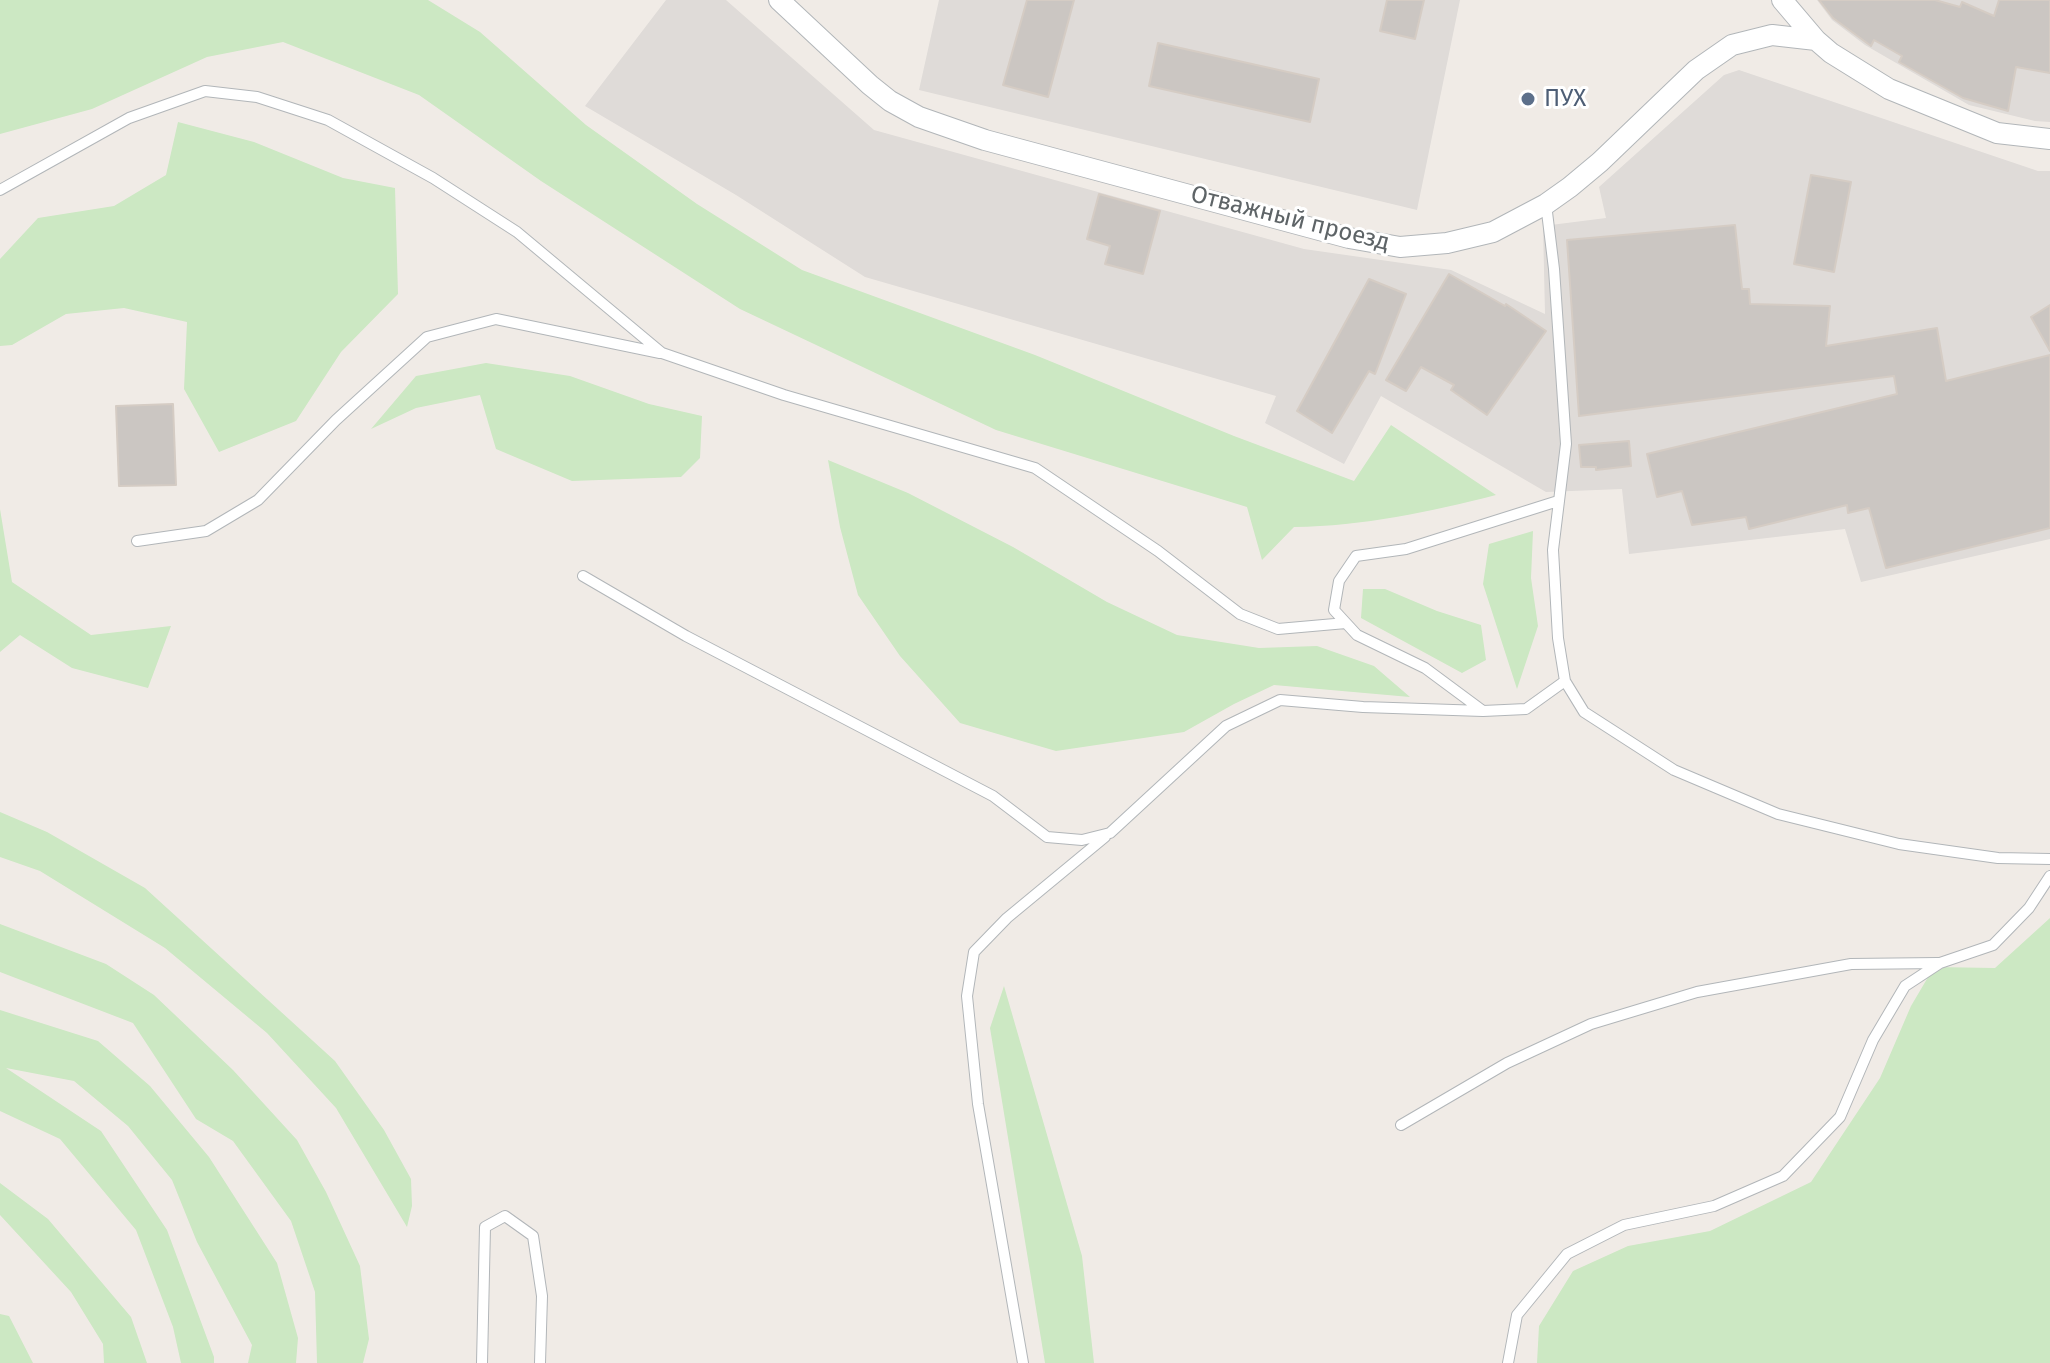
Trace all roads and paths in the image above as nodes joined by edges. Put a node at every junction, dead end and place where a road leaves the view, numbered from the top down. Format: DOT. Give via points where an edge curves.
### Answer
graph roads {
  1 [pos="779,0"];
  2 [pos="1782,0"];
  3 [pos="1816,40"];
  4 [pos="2050,139"];
  5 [pos="0,190"];
  6 [pos="1546,204"];
  7 [pos="662,353"];
  8 [pos="1558,501"];
  9 [pos="137,541"];
  10 [pos="583,576"];
  11 [pos="1346,623"];
  12 [pos="1565,681"];
  13 [pos="1483,711"];
  14 [pos="1110,833"];
  15 [pos="2050,859"];
  16 [pos="2050,876"];
  17 [pos="1940,963"];
  18 [pos="1401,1125"];
  19 [pos="482,1363"];
  20 [pos="540,1363"];
  21 [pos="1023,1363"];
  22 [pos="1508,1363"];
  1 -- 6 [label="street, Отважный проезд" via="870,85 919,117 985,140 1349,238 1400,247 1447,243 1493,232"];
  2 -- 3 [label="street"];
  3 -- 4 [label="street, Отважный проезд" via="1889,89 1997,133"];
  3 -- 6 [label="street, Отважный проезд" via="1772,35 1732,45 1696,70 1600,162"];
  5 -- 7 [label="lane" via="129,118 205,91 257,97 328,120 433,178 517,232"];
  6 -- 8 [label="lane" via="1566,444"];
  7 -- 9 [label="lane" via="496,319 427,337 258,500 206,531"];
  7 -- 11 [label="lane" via="784,395 1035,468 1240,614 1278,629"];
  8 -- 11 [label="lane" via="1406,549 1356,556 1339,581 1334,610"];
  8 -- 12 [label="lane" via="1553,550"];
  10 -- 14 [label="lane" via="686,636 993,796 1047,837 1082,840"];
  11 -- 13 [label="lane" via="1357,635 1425,668"];
  12 -- 13 [label="lane" via="1526,709"];
  12 -- 15 [label="lane" via="1584,712 1674,770 1778,814 1899,844 1998,858"];
  13 -- 14 [label="lane" via="1280,700 1226,726"];
  14 -- 21 [label="lane" via="974,952 967,996 978,1104"];
  16 -- 17 [label="lane" via="2029,908 1993,945"];
  17 -- 18 [label="lane" via="1851,964 1697,992 1591,1024 1507,1063"];
  17 -- 22 [label="lane" via="1905,986 1873,1040 1840,1117 1783,1176 1714,1206 1624,1225 1567,1254 1517,1315"];
  19 -- 20 [label="lane" via="485,1227 505,1216 533,1236 542,1296"];
}
